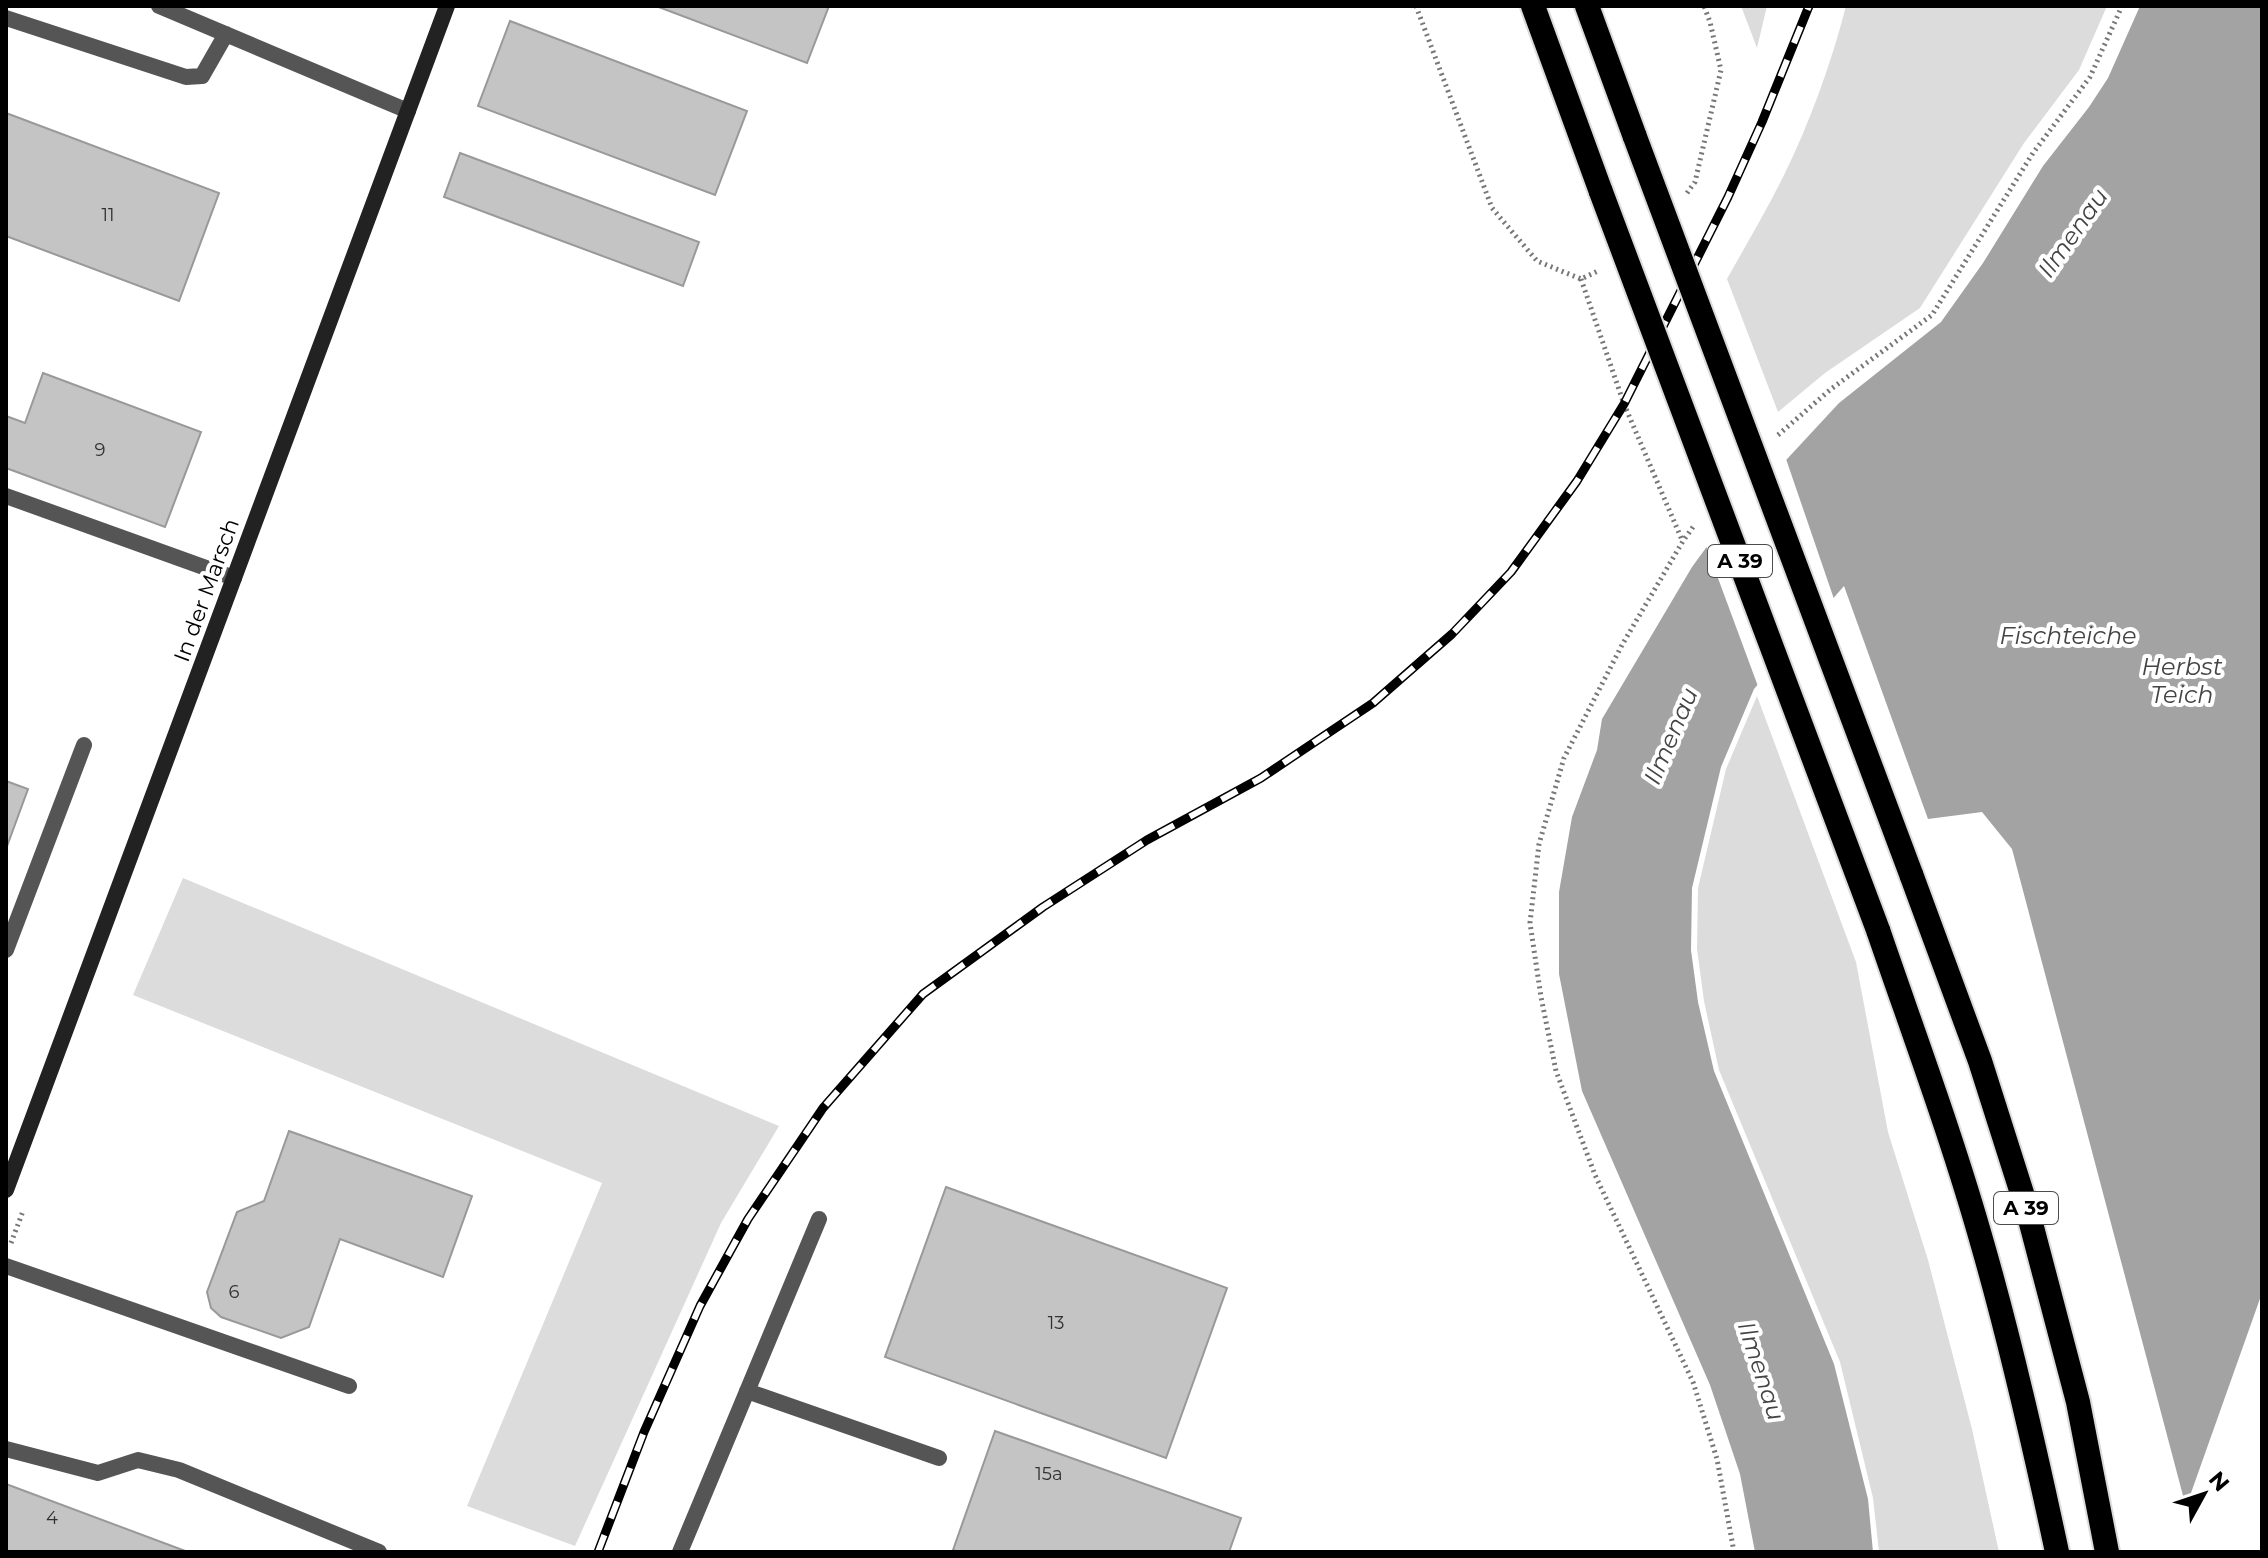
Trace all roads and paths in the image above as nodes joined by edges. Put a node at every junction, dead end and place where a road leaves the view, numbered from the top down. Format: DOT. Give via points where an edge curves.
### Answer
graph roads {
  1 [pos="159,6"];
  2 [pos="447,6"];
  3 [pos="1416,6"];
  4 [pos="1533,6"];
  5 [pos="1587,6"];
  6 [pos="1704,6"];
  7 [pos="2122,6"];
  8 [pos="6,18"];
  9 [pos="226,34"];
  10 [pos="408,111"];
  11 [pos="1695,182"];
  12 [pos="1774,439"];
  13 [pos="6,496"];
  14 [pos="1699,519"];
  15 [pos="1683,541"];
  16 [pos="234,578"];
  17 [pos="84,745"];
  18 [pos="6,950"];
  19 [pos="13,1149"];
  20 [pos="6,1190"];
  21 [pos="819,1219"];
  22 [pos="6,1266"];
  23 [pos="349,1386"];
  24 [pos="747,1391"];
  25 [pos="6,1449"];
  26 [pos="939,1458"];
  27 [pos="379,1552"];
  28 [pos="680,1552"];
  29 [pos="1734,1552"];
  30 [pos="2057,1552"];
  31 [pos="2107,1552"];
  1 -- 9 [label="lane"];
  2 -- 10 [label="street, In der Marsch"];
  3 -- 15 [label="path" via="1492,208 1537,261 1581,279 1624,404"];
  4 -- 30 [label="highway, A 39, bridge" via="1942,1115 1983,1245"];
  5 -- 31 [label="highway, A 39, bridge" via="1980,1061 2028,1212 2078,1402"];
  6 -- 11 [label="path" via="1721,70"];
  7 -- 12 [label="path" via="2090,77 2033,153 1932,315 1831,389"];
  8 -- 9 [label="lane" via="186,77 202,76"];
  9 -- 10 [label="lane"];
  10 -- 16 [label="street, In der Marsch"];
  13 -- 16 [label="lane"];
  14 -- 15 [label="path"];
  15 -- 29 [label="path" via="1564,758 1539,844 1530,923 1556,1071 1595,1175 1693,1382 1717,1459"];
  16 -- 19 [label="street, In der Marsch"];
  17 -- 18 [label="lane"];
  19 -- 20 [label="street, In der Marsch"];
  21 -- 24 [label="lane"];
  22 -- 23 [label="lane"];
  24 -- 26 [label="lane"];
  24 -- 28 [label="lane"];
  25 -- 27 [label="lane" via="98,1473 138,1460 179,1470"];
}
